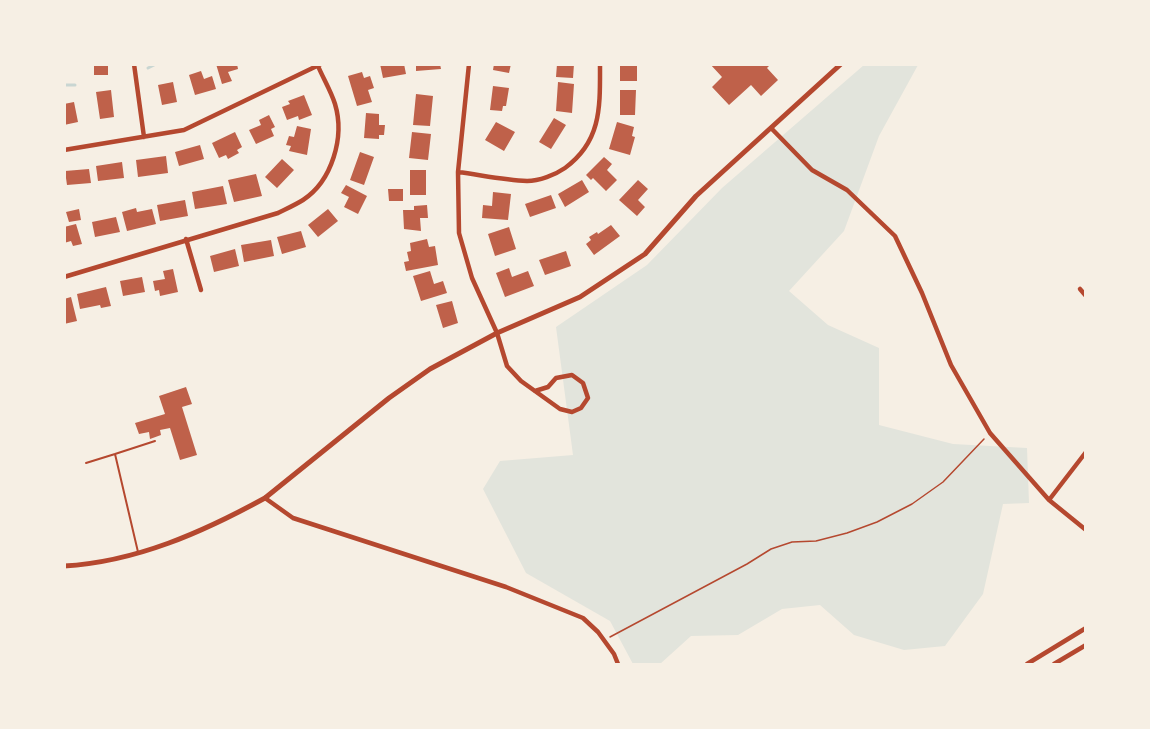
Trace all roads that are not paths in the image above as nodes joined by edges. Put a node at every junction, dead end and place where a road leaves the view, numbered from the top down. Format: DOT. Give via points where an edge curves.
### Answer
graph roads {
  1 [pos="134,64"];
  2 [pos="469,64"];
  3 [pos="600,64"];
  4 [pos="841,64"];
  5 [pos="319,65"];
  6 [pos="771,128"];
  7 [pos="144,137"];
  8 [pos="64,150"];
  9 [pos="458,172"];
  10 [pos="186,239"];
  11 [pos="64,277"];
  12 [pos="1080,289"];
  13 [pos="201,290"];
  14 [pos="1086,296"];
  15 [pos="497,333"];
  16 [pos="535,391"];
  17 [pos="154,441"];
  18 [pos="1086,452"];
  19 [pos="115,454"];
  20 [pos="86,463"];
  21 [pos="265,498"];
  22 [pos="1049,500"];
  23 [pos="1086,531"];
  24 [pos="138,552"];
  25 [pos="64,566"];
  26 [pos="1086,628"];
  27 [pos="1086,645"];
  28 [pos="618,664"];
  29 [pos="1027,664"];
  30 [pos="1054,664"];
  1 -- 7 [label="street"];
  2 -- 9 [label="street"];
  3 -- 9 [label="street" via="599,112 592,137 577,159 557,174 529,181"];
  4 -- 6 [label="street"];
  5 -- 7 [label="street" via="184,130"];
  5 -- 10 [label="street" via="335,105 338,133 333,160 322,183 304,200 278,213"];
  6 -- 15 [label="street" via="696,196 645,254 580,297"];
  6 -- 22 [label="street" via="812,170 847,190 896,236 951,365 990,433"];
  7 -- 8 [label="street"];
  9 -- 15 [label="street" via="459,232 472,278"];
  10 -- 11 [label="street"];
  10 -- 13 [label="street"];
  12 -- 14 [label="street"];
  15 -- 16 [label="street" via="507,366"];
  15 -- 21 [label="street" via="430,369 397,392"];
  16 -- 16 [label="street" via="560,409 572,412 588,398 583,383 572,375 556,378 548,387"];
  17 -- 19 [label="lane"];
  18 -- 22 [label="street"];
  19 -- 20 [label="lane"];
  19 -- 24 [label="lane"];
  21 -- 24 [label="street" via="190,535"];
  21 -- 28 [label="street" via="293,518 506,587 584,618 604,640"];
  22 -- 23 [label="street"];
  24 -- 25 [label="street" via="112,561"];
  26 -- 29 [label="street"];
  27 -- 30 [label="street"];
}
